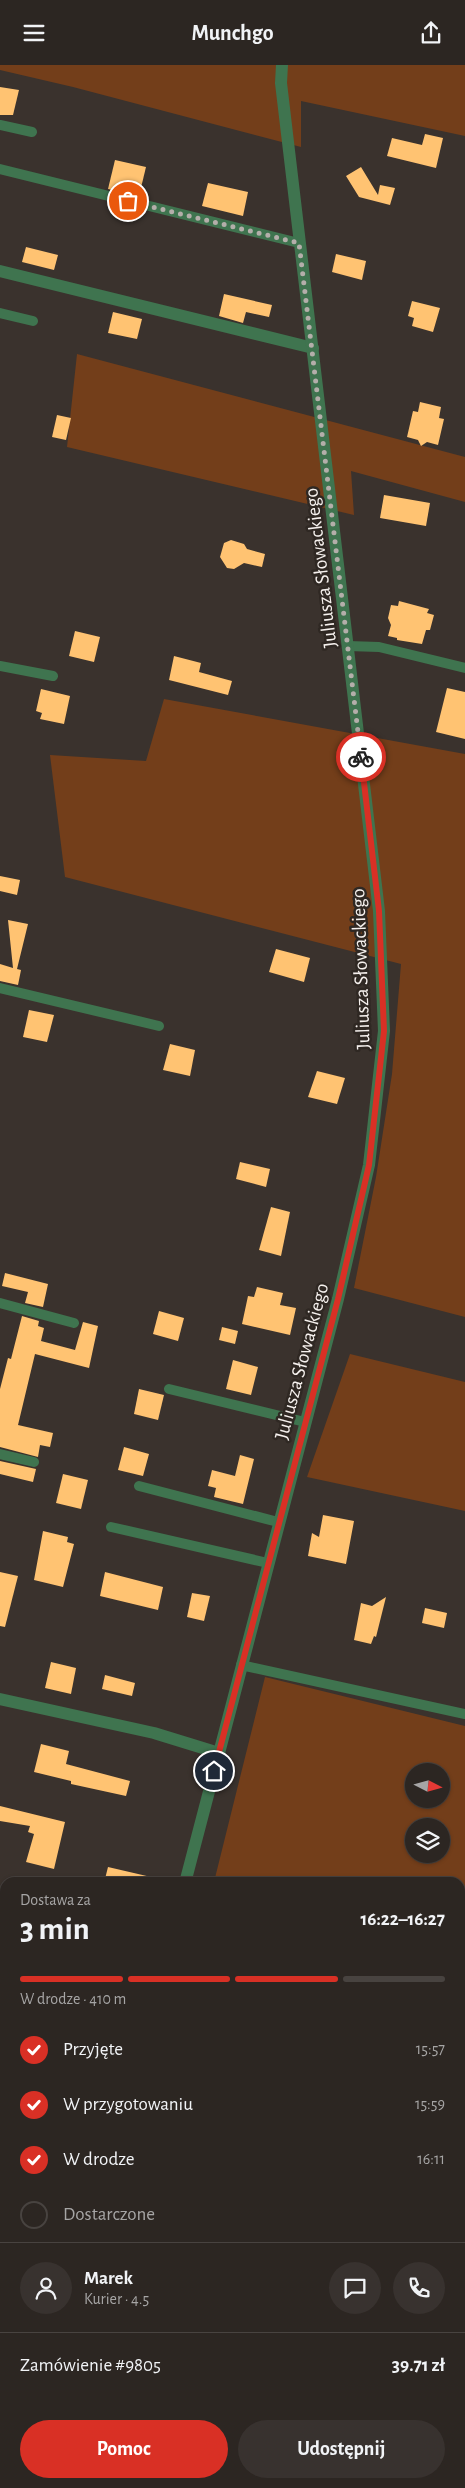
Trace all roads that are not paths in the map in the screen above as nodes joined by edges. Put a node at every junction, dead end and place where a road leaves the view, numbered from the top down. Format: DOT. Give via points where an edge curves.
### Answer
graph roads {
  1 [pos="282,65"];
  2 [pos="0,125"];
  3 [pos="32,132"];
  4 [pos="0,169"];
  5 [pos="299,243"];
  6 [pos="0,271"];
  7 [pos="0,313"];
  8 [pos="34,321"];
  9 [pos="313,348"];
  10 [pos="348,646"];
  11 [pos="0,665"];
  12 [pos="465,668"];
  13 [pos="53,676"];
  14 [pos="0,988"];
  15 [pos="159,1026"];
  16 [pos="0,1303"];
  17 [pos="74,1323"];
  18 [pos="169,1389"];
  19 [pos="305,1422"];
  20 [pos="0,1454"];
  21 [pos="34,1462"];
  22 [pos="139,1486"];
  23 [pos="278,1522"];
  24 [pos="111,1527"];
  25 [pos="268,1563"];
  26 [pos="241,1665"];
  27 [pos="0,1699"];
  28 [pos="465,1714"];
  29 [pos="219,1753"];
  30 [pos="187,1877"];
  1 -- 5 [label="street, Juliusza Słowackiego" via="281,83"];
  2 -- 3 [label="lane"];
  4 -- 5 [label="lane"];
  5 -- 9 [label="street, Juliusza Słowackiego"];
  6 -- 9 [label="street"];
  7 -- 8 [label="lane"];
  9 -- 10 [label="street, Juliusza Słowackiego"];
  10 -- 12 [label="lane" via="379,647"];
  10 -- 19 [label="street, Juliusza Słowackiego" via="379,911 384,1031 369,1165"];
  11 -- 13 [label="lane"];
  14 -- 15 [label="lane"];
  16 -- 17 [label="lane"];
  18 -- 19 [label="lane"];
  19 -- 23 [label="street, Juliusza Słowackiego"];
  20 -- 21 [label="lane"];
  22 -- 23 [label="lane"];
  23 -- 25 [label="street, Juliusza Słowackiego"];
  24 -- 25 [label="lane"];
  25 -- 26 [label="street, Juliusza Słowackiego"];
  26 -- 28 [label="lane"];
  26 -- 29 [label="street, Juliusza Słowackiego"];
  27 -- 29 [label="street" via="154,1733"];
  29 -- 30 [label="street, Juliusza Słowackiego"];
}
